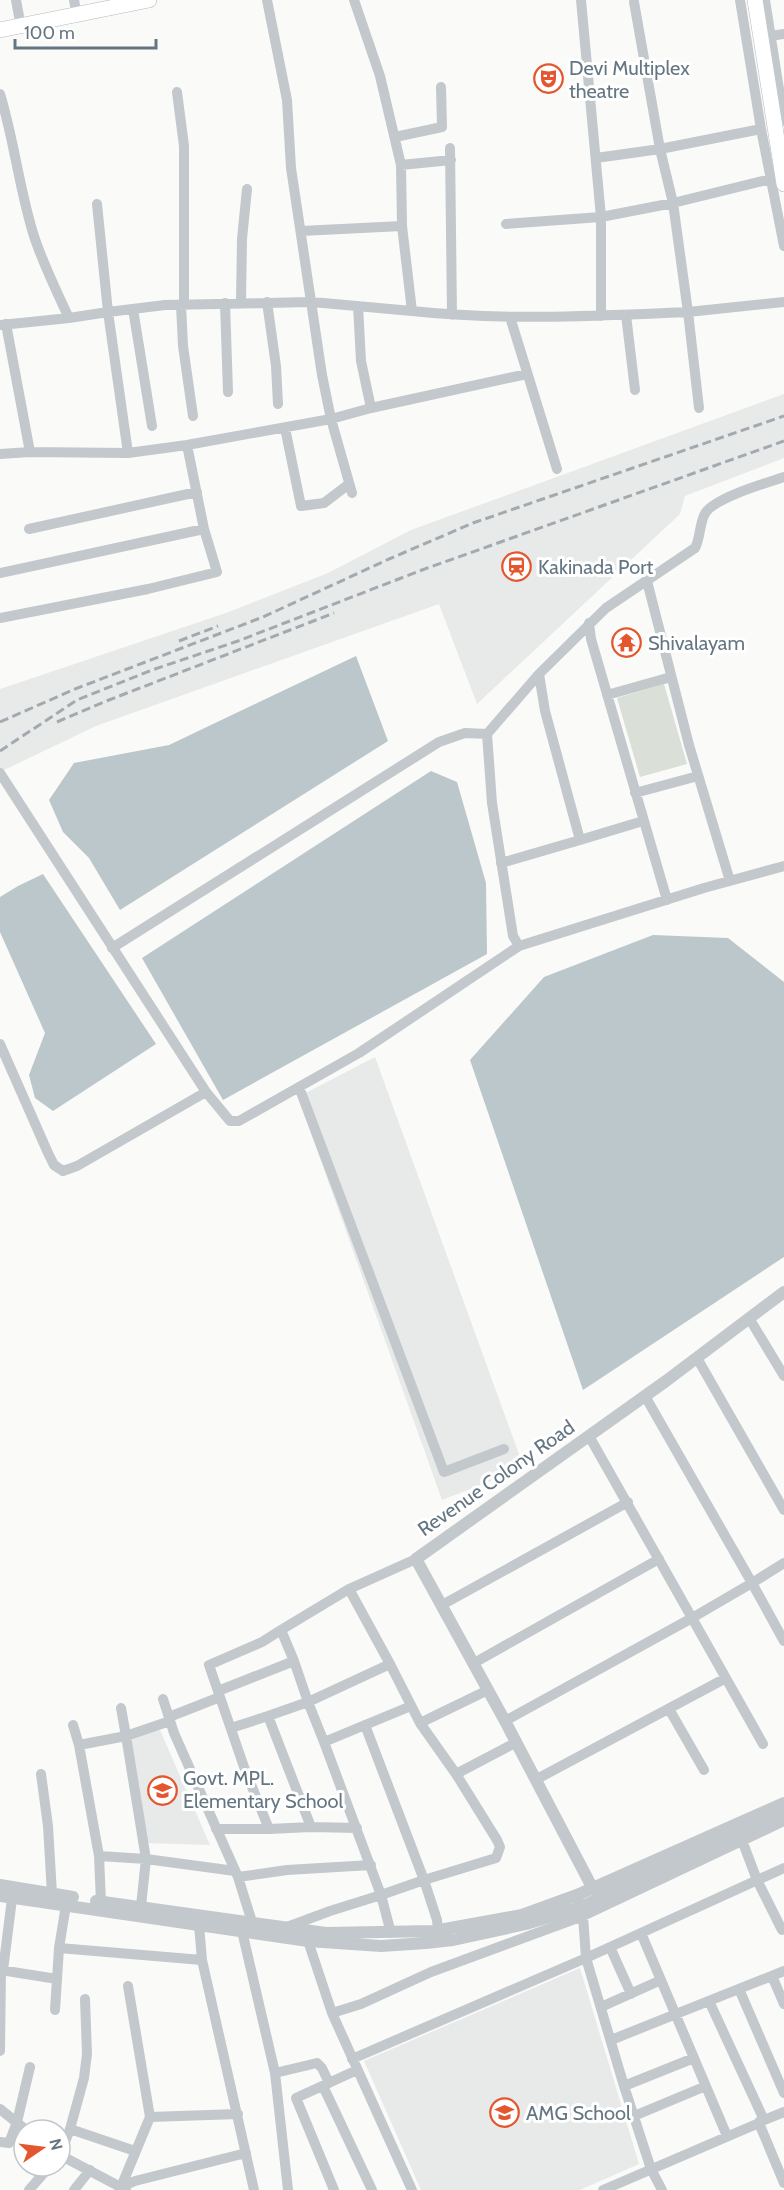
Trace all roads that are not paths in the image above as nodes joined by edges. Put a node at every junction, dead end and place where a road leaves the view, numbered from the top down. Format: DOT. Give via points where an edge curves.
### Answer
graph roads {
  1 [pos="16,0"];
  2 [pos="74,0"];
  3 [pos="267,0"];
  4 [pos="354,0"];
  5 [pos="581,0"];
  6 [pos="741,0"];
  7 [pos="755,0"];
  8 [pos="765,0"];
  9 [pos="138,1"];
  10 [pos="634,2"];
  11 [pos="77,16"];
  12 [pos="21,27"];
  13 [pos="0,30"];
  14 [pos="784,34"];
  15 [pos="770,36"];
  16 [pos="441,87"];
  17 [pos="177,92"];
  18 [pos="0,94"];
  19 [pos="784,121"];
  20 [pos="761,129"];
  21 [pos="395,137"];
  22 [pos="450,148"];
  23 [pos="660,149"];
  24 [pos="596,158"];
  25 [pos="451,160"];
  26 [pos="401,165"];
  27 [pos="777,182"];
  28 [pos="247,189"];
  29 [pos="673,203"];
  30 [pos="97,204"];
  31 [pos="601,217"];
  32 [pos="506,224"];
  33 [pos="402,226"];
  34 [pos="301,231"];
  35 [pos="784,246"];
  36 [pos="241,302"];
  37 [pos="267,302"];
  38 [pos="312,302"];
  39 [pos="784,302"];
  40 [pos="225,303"];
  41 [pos="182,305"];
  42 [pos="358,306"];
  43 [pos="133,309"];
  44 [pos="412,311"];
  45 [pos="108,312"];
  46 [pos="688,312"];
  47 [pos="452,315"];
  48 [pos="626,315"];
  49 [pos="601,316"];
  50 [pos="510,317"];
  51 [pos="69,318"];
  52 [pos="3,325"];
  53 [pos="527,374"];
  54 [pos="635,390"];
  55 [pos="228,392"];
  56 [pos="278,404"];
  57 [pos="371,408"];
  58 [pos="699,408"];
  59 [pos="192,416"];
  60 [pos="331,419"];
  61 [pos="152,426"];
  62 [pos="285,428"];
  63 [pos="187,446"];
  64 [pos="30,452"];
  65 [pos="128,453"];
  66 [pos="0,454"];
  67 [pos="557,469"];
  68 [pos="784,477"];
  69 [pos="197,492"];
  70 [pos="29,529"];
  71 [pos="204,529"];
  72 [pos="0,573"];
  73 [pos="647,581"];
  74 [pos="0,618"];
  75 [pos="589,623"];
  76 [pos="539,674"];
  77 [pos="671,677"];
  78 [pos="607,695"];
  79 [pos="487,734"];
  80 [pos="698,776"];
  81 [pos="2,781"];
  82 [pos="635,793"];
  83 [pos="643,821"];
  84 [pos="580,840"];
  85 [pos="501,863"];
  86 [pos="784,866"];
  87 [pos="730,880"];
  88 [pos="667,900"];
  89 [pos="519,946"];
  90 [pos="112,948"];
  91 [pos="0,1044"];
  92 [pos="299,1087"];
  93 [pos="206,1092"];
  94 [pos="784,1292"];
  95 [pos="749,1318"];
  96 [pos="697,1358"];
  97 [pos="784,1376"];
  98 [pos="645,1396"];
  99 [pos="589,1436"];
  100 [pos="504,1449"];
  101 [pos="628,1502"];
  102 [pos="784,1510"];
  103 [pos="416,1559"];
  104 [pos="659,1559"];
  105 [pos="784,1563"];
  106 [pos="752,1582"];
  107 [pos="350,1589"];
  108 [pos="442,1605"];
  109 [pos="692,1618"];
  110 [pos="281,1630"];
  111 [pos="784,1641"];
  112 [pos="294,1661"];
  113 [pos="474,1663"];
  114 [pos="390,1664"];
  115 [pos="726,1678"];
  116 [pos="488,1690"];
  117 [pos="219,1694"];
  118 [pos="163,1699"];
  119 [pos="308,1702"];
  120 [pos="411,1706"];
  121 [pos="121,1708"];
  122 [pos="669,1709"];
  123 [pos="268,1716"];
  124 [pos="169,1719"];
  125 [pos="505,1721"];
  126 [pos="420,1723"];
  127 [pos="73,1725"];
  128 [pos="365,1725"];
  129 [pos="231,1728"];
  130 [pos="126,1736"];
  131 [pos="324,1742"];
  132 [pos="517,1742"];
  133 [pos="763,1744"];
  134 [pos="79,1745"];
  135 [pos="704,1770"];
  136 [pos="41,1774"];
  137 [pos="456,1774"];
  138 [pos="537,1779"];
  139 [pos="784,1803"];
  140 [pos="784,1812"];
  141 [pos="784,1821"];
  142 [pos="311,1827"];
  143 [pos="357,1828"];
  144 [pos="216,1829"];
  145 [pos="269,1829"];
  146 [pos="740,1832"];
  147 [pos="99,1856"];
  148 [pos="146,1859"];
  149 [pos="371,1865"];
  150 [pos="784,1868"];
  151 [pos="236,1874"];
  152 [pos="424,1880"];
  153 [pos="757,1880"];
  154 [pos="0,1885"];
  155 [pos="593,1889"];
  156 [pos="8,1894"];
  157 [pos="52,1894"];
  158 [pos="381,1895"];
  159 [pos="101,1902"];
  160 [pos="66,1905"];
  161 [pos="141,1906"];
  162 [pos="580,1906"];
  163 [pos="252,1922"];
  164 [pos="199,1925"];
  165 [pos="287,1927"];
  166 [pos="438,1930"];
  167 [pos="242,1931"];
  168 [pos="784,1931"];
  169 [pos="391,1933"];
  170 [pos="641,1933"];
  171 [pos="308,1936"];
  172 [pos="610,1947"];
  173 [pos="59,1948"];
  174 [pos="586,1958"];
  175 [pos="202,1960"];
  176 [pos="1,1970"];
  177 [pos="784,1971"];
  178 [pos="772,1976"];
  179 [pos="57,1979"];
  180 [pos="661,1980"];
  181 [pos="128,1986"];
  182 [pos="739,1989"];
  183 [pos="631,1994"];
  184 [pos="85,1999"];
  185 [pos="709,2001"];
  186 [pos="784,2004"];
  187 [pos="601,2007"];
  188 [pos="55,2010"];
  189 [pos="332,2013"];
  190 [pos="676,2014"];
  191 [pos="610,2040"];
  192 [pos="0,2051"];
  193 [pos="694,2058"];
  194 [pos="352,2059"];
  195 [pos="30,2067"];
  196 [pos="357,2070"];
  197 [pos="275,2073"];
  198 [pos="326,2085"];
  199 [pos="624,2085"];
  200 [pos="706,2086"];
  201 [pos="784,2093"];
  202 [pos="296,2098"];
  203 [pos="277,2103"];
  204 [pos="0,2109"];
  205 [pos="784,2112"];
  206 [pos="238,2114"];
  207 [pos="634,2116"];
  208 [pos="150,2117"];
  209 [pos="22,2118"];
  210 [pos="12,2119"];
  211 [pos="761,2121"];
  212 [pos="72,2122"];
  213 [pos="72,2130"];
  214 [pos="728,2136"];
  215 [pos="135,2151"];
  216 [pos="246,2153"];
  217 [pos="72,2161"];
  218 [pos="651,2169"];
  219 [pos="90,2170"];
  220 [pos="40,2178"];
  221 [pos="784,2183"];
  222 [pos="123,2189"];
  223 [pos="29,2190"];
  224 [pos="74,2190"];
  225 [pos="254,2190"];
  226 [pos="288,2190"];
  227 [pos="334,2190"];
  228 [pos="372,2190"];
  229 [pos="412,2190"];
  230 [pos="603,2190"];
  231 [pos="662,2190"];
  1 -- 12 [label="street"];
  2 -- 11 [label="street"];
  3 -- 34 [label="street" via="287,100 291,168"];
  4 -- 21 [label="street" via="380,76"];
  5 -- 24 [label="street"];
  6 -- 20 [label="street"];
  7 -- 27 [label="main road"];
  8 -- 15 [label="street"];
  9 -- 11 [label="main road"];
  10 -- 23 [label="street"];
  11 -- 12 [label="main road"];
  12 -- 13 [label="main road"];
  14 -- 15 [label="street"];
  15 -- 19 [label="street"];
  16 -- 21 [label="street" via="442,127"];
  17 -- 41 [label="street" via="184,146"];
  18 -- 51 [label="street" via="33,234"];
  20 -- 23 [label="street"];
  20 -- 27 [label="street"];
  21 -- 26 [label="street"];
  22 -- 25 [label="street"];
  23 -- 24 [label="street"];
  23 -- 29 [label="street"];
  24 -- 31 [label="street"];
  25 -- 26 [label="street"];
  25 -- 47 [label="street"];
  26 -- 33 [label="street"];
  27 -- 29 [label="street"];
  27 -- 35 [label="street"];
  28 -- 36 [label="street"];
  29 -- 31 [label="street"];
  29 -- 46 [label="street"];
  30 -- 45 [label="street"];
  31 -- 32 [label="street"];
  31 -- 49 [label="street"];
  33 -- 34 [label="street"];
  33 -- 44 [label="street"];
  34 -- 38 [label="street"];
  36 -- 37 [label="street"];
  36 -- 40 [label="street"];
  37 -- 38 [label="street"];
  37 -- 56 [label="street"];
  38 -- 42 [label="street"];
  38 -- 60 [label="street"];
  39 -- 46 [label="street"];
  40 -- 41 [label="street"];
  40 -- 55 [label="street"];
  41 -- 43 [label="street"];
  41 -- 59 [label="street"];
  42 -- 44 [label="street"];
  42 -- 57 [label="street" via="361,361"];
  43 -- 45 [label="street"];
  43 -- 61 [label="street"];
  44 -- 47 [label="street"];
  45 -- 51 [label="street"];
  45 -- 65 [label="street"];
  46 -- 48 [label="street"];
  46 -- 58 [label="street"];
  47 -- 50 [label="street"];
  48 -- 49 [label="street"];
  48 -- 54 [label="street"];
  49 -- 50 [label="street"];
  50 -- 53 [label="street"];
  51 -- 52 [label="street"];
  52 -- 64 [label="street"];
  53 -- 57 [label="street"];
  53 -- 67 [label="street"];
  57 -- 60 [label="street"];
  60 -- 62 [label="street"];
  60 -- 62 [label="street" via="351,489 324,503 301,506"];
  62 -- 63 [label="street"];
  63 -- 65 [label="street"];
  63 -- 69 [label="street"];
  64 -- 65 [label="street"];
  64 -- 66 [label="street"];
  68 -- 73 [label="street" via="712,506 695,548"];
  69 -- 70 [label="street"];
  69 -- 71 [label="street"];
  71 -- 72 [label="street"];
  71 -- 74 [label="street" via="217,572"];
  73 -- 75 [label="street"];
  73 -- 77 [label="street"];
  75 -- 76 [label="street"];
  75 -- 78 [label="street"];
  76 -- 79 [label="street"];
  76 -- 84 [label="street" via="545,711"];
  77 -- 78 [label="street"];
  77 -- 80 [label="street"];
  78 -- 82 [label="street"];
  79 -- 85 [label="street"];
  79 -- 90 [label="street" via="465,733 438,742"];
  80 -- 82 [label="street"];
  80 -- 87 [label="street"];
  81 -- 90 [label="street"];
  82 -- 83 [label="street"];
  83 -- 84 [label="street"];
  83 -- 88 [label="street"];
  84 -- 85 [label="street"];
  85 -- 89 [label="street" via="513,936"];
  86 -- 87 [label="street"];
  87 -- 88 [label="street"];
  88 -- 89 [label="street"];
  89 -- 92 [label="street" via="359,1053"];
  90 -- 93 [label="street"];
  91 -- 93 [label="street" via="48,1153 54,1165 63,1171"];
  92 -- 93 [label="street" via="239,1121 230,1121"];
  92 -- 100 [label="street" via="444,1472"];
  94 -- 95 [label="street, Revenue Colony Road"];
  95 -- 96 [label="street, Revenue Colony Road"];
  95 -- 97 [label="street"];
  96 -- 98 [label="street, Revenue Colony Road"];
  96 -- 102 [label="street"];
  98 -- 99 [label="street, Revenue Colony Road"];
  98 -- 106 [label="street"];
  99 -- 101 [label="street"];
  99 -- 103 [label="street, Revenue Colony Road"];
  101 -- 104 [label="street"];
  101 -- 108 [label="street"];
  103 -- 107 [label="street"];
  103 -- 108 [label="street, Revenue Colony Road"];
  104 -- 109 [label="street"];
  104 -- 113 [label="street"];
  105 -- 106 [label="street"];
  106 -- 109 [label="street"];
  106 -- 111 [label="street"];
  107 -- 110 [label="street"];
  107 -- 114 [label="street"];
  108 -- 113 [label="street, Revenue Colony Road"];
  109 -- 115 [label="street"];
  109 -- 125 [label="street"];
  110 -- 112 [label="street"];
  110 -- 117 [label="street" via="209,1665"];
  112 -- 117 [label="street"];
  112 -- 119 [label="street"];
  113 -- 116 [label="street, Revenue Colony Road"];
  114 -- 119 [label="street"];
  114 -- 120 [label="street"];
  115 -- 122 [label="street"];
  115 -- 133 [label="street"];
  116 -- 125 [label="street, Revenue Colony Road"];
  116 -- 126 [label="street"];
  117 -- 124 [label="street"];
  117 -- 129 [label="street"];
  118 -- 124 [label="street"];
  119 -- 123 [label="street"];
  119 -- 131 [label="street"];
  120 -- 126 [label="street"];
  120 -- 128 [label="street"];
  121 -- 130 [label="street"];
  122 -- 135 [label="street"];
  122 -- 138 [label="street"];
  123 -- 129 [label="street"];
  123 -- 142 [label="street"];
  124 -- 130 [label="street"];
  124 -- 144 [label="street"];
  125 -- 132 [label="street, Revenue Colony Road"];
  126 -- 137 [label="street"];
  127 -- 134 [label="street"];
  128 -- 131 [label="street"];
  128 -- 152 [label="street"];
  129 -- 145 [label="street"];
  130 -- 134 [label="street"];
  130 -- 148 [label="street"];
  131 -- 143 [label="street"];
  132 -- 137 [label="street"];
  132 -- 138 [label="street, Revenue Colony Road"];
  134 -- 147 [label="street"];
  136 -- 157 [label="street"];
  137 -- 152 [label="street" via="498,1840 499,1854"];
  138 -- 155 [label="street, Revenue Colony Road"];
  139 -- 146 [label="street"];
  140 -- 146 [label="street"];
  141 -- 146 [label="street"];
  142 -- 143 [label="street"];
  142 -- 145 [label="street"];
  143 -- 149 [label="street"];
  144 -- 145 [label="street"];
  144 -- 151 [label="street"];
  146 -- 153 [label="street"];
  146 -- 155 [label="street"];
  146 -- 162 [label="street"];
  147 -- 148 [label="street"];
  147 -- 159 [label="street"];
  148 -- 151 [label="street"];
  148 -- 161 [label="street"];
  149 -- 151 [label="street"];
  149 -- 158 [label="street"];
  150 -- 153 [label="street"];
  151 -- 163 [label="street"];
  152 -- 158 [label="street"];
  152 -- 166 [label="street"];
  153 -- 168 [label="street"];
  153 -- 170 [label="street"];
  154 -- 156 [label="street"];
  155 -- 162 [label="street"];
  156 -- 157 [label="street"];
  156 -- 160 [label="street"];
  156 -- 176 [label="street"];
  157 -- 159 [label="street"];
  158 -- 165 [label="street"];
  158 -- 169 [label="street"];
  159 -- 161 [label="street"];
  160 -- 164 [label="street"];
  160 -- 173 [label="street"];
  161 -- 163 [label="street"];
  162 -- 166 [label="street"];
  162 -- 171 [label="street" via="526,1924 426,1943 381,1946"];
  162 -- 174 [label="street"];
  162 -- 189 [label="street" via="361,2004"];
  163 -- 165 [label="street"];
  164 -- 167 [label="street"];
  164 -- 175 [label="street"];
  165 -- 171 [label="street"];
  166 -- 169 [label="street"];
  167 -- 171 [label="street"];
  167 -- 197 [label="street"];
  169 -- 171 [label="street"];
  170 -- 172 [label="street"];
  170 -- 180 [label="street"];
  171 -- 189 [label="street"];
  172 -- 174 [label="street"];
  172 -- 183 [label="street"];
  173 -- 175 [label="street"];
  173 -- 179 [label="street"];
  174 -- 187 [label="street"];
  174 -- 194 [label="street"];
  175 -- 206 [label="street"];
  176 -- 179 [label="street"];
  176 -- 192 [label="street"];
  177 -- 178 [label="street"];
  178 -- 182 [label="street"];
  178 -- 186 [label="street"];
  179 -- 188 [label="street"];
  180 -- 183 [label="street"];
  180 -- 190 [label="street"];
  181 -- 208 [label="street"];
  182 -- 185 [label="street"];
  182 -- 201 [label="street"];
  183 -- 187 [label="street"];
  184 -- 212 [label="street" via="87,2054"];
  185 -- 190 [label="street"];
  185 -- 211 [label="street"];
  187 -- 191 [label="street"];
  189 -- 194 [label="street"];
  190 -- 191 [label="street"];
  190 -- 193 [label="street"];
  191 -- 199 [label="street"];
  193 -- 199 [label="street"];
  193 -- 200 [label="street"];
  194 -- 196 [label="street"];
  195 -- 209 [label="street"];
  196 -- 198 [label="street"];
  196 -- 229 [label="street"];
  197 -- 198 [label="street" via="317,2063"];
  197 -- 203 [label="street"];
  198 -- 202 [label="street"];
  198 -- 228 [label="street"];
  199 -- 207 [label="street"];
  200 -- 207 [label="street"];
  200 -- 214 [label="street"];
  202 -- 203 [label="street"];
  202 -- 227 [label="street"];
  203 -- 226 [label="street"];
  204 -- 210 [label="street"];
  205 -- 211 [label="street"];
  206 -- 208 [label="street"];
  206 -- 216 [label="street"];
  207 -- 218 [label="street"];
  208 -- 215 [label="street"];
  211 -- 214 [label="street"];
  211 -- 221 [label="street"];
  213 -- 215 [label="street"];
  214 -- 218 [label="street"];
  215 -- 222 [label="street"];
  216 -- 222 [label="street" via="135,2181"];
  216 -- 225 [label="street"];
  217 -- 219 [label="street"];
  218 -- 230 [label="street"];
  218 -- 231 [label="street"];
  219 -- 222 [label="street"];
  219 -- 224 [label="street"];
  220 -- 223 [label="street"];
}
